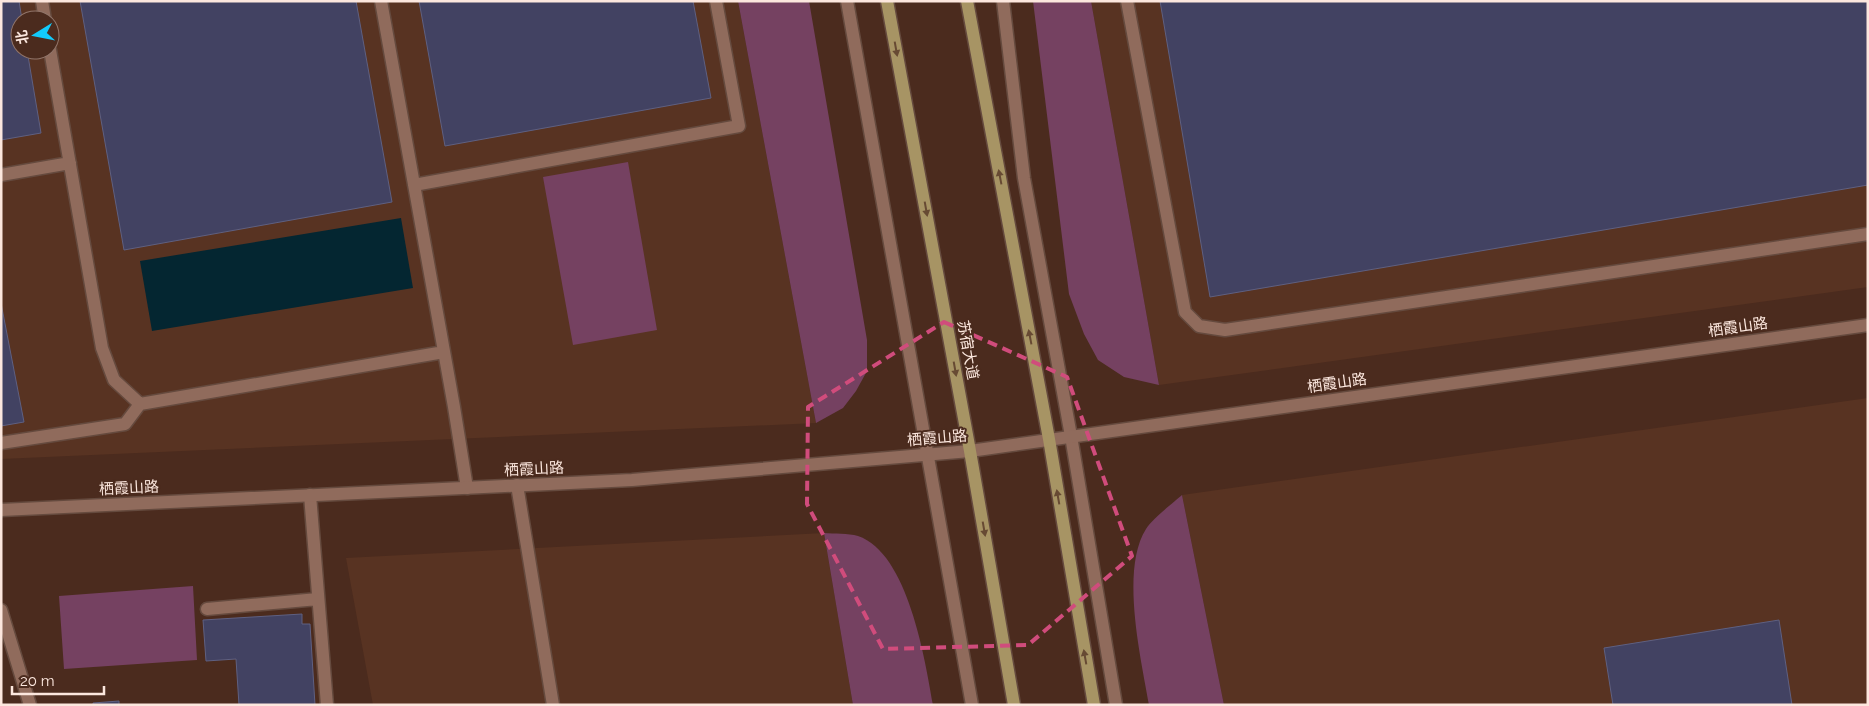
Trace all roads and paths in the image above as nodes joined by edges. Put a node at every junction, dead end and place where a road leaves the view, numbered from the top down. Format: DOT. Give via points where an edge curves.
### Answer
graph roads {
  1 [pos="381,1"];
  2 [pos="716,1"];
  3 [pos="847,1"];
  4 [pos="887,1"];
  5 [pos="967,1"];
  6 [pos="1003,1"];
  7 [pos="1127,1"];
  8 [pos="52,60"];
  9 [pos="70,163"];
  10 [pos="1,175"];
  11 [pos="414,184"];
  12 [pos="1868,234"];
  13 [pos="1868,325"];
  14 [pos="444,352"];
  15 [pos="140,404"];
  16 [pos="1071,436"];
  17 [pos="1049,439"];
  18 [pos="1,443"];
  19 [pos="970,451"];
  20 [pos="928,455"];
  21 [pos="517,485"];
  22 [pos="466,488"];
  23 [pos="310,495"];
  24 [pos="1,510"];
  25 [pos="318,599"];
  26 [pos="208,609"];
  27 [pos="1,610"];
  28 [pos="30,705"];
  29 [pos="327,705"];
  30 [pos="553,705"];
  31 [pos="972,705"];
  32 [pos="1014,705"];
  33 [pos="1094,705"];
  34 [pos="1116,705"];
  1 -- 11 [label="street"];
  2 -- 11 [label="street" via="738,126"];
  3 -- 20 [label="street"];
  4 -- 19 [label="main road, 苏宿大道, one-way"];
  17 -- 5 [label="main road, one-way"];
  6 -- 16 [label="street" via="1024,178"];
  7 -- 12 [label="street" via="1185,312 1199,326 1225,330"];
  8 -- 9 [label="street"];
  9 -- 10 [label="street"];
  9 -- 15 [label="street" via="102,348 114,380"];
  11 -- 14 [label="street"];
  13 -- 16 [label="street, 栖霞山路"];
  14 -- 15 [label="street"];
  14 -- 22 [label="street"];
  15 -- 18 [label="street" via="125,424"];
  16 -- 17 [label="street, 栖霞山路"];
  16 -- 34 [label="street"];
  17 -- 19 [label="street, 栖霞山路"];
  33 -- 17 [label="main road, one-way"];
  19 -- 20 [label="street, 栖霞山路"];
  19 -- 32 [label="main road, 苏宿大道, one-way"];
  20 -- 21 [label="street, 栖霞山路" via="632,480"];
  20 -- 31 [label="street"];
  21 -- 22 [label="street, 栖霞山路"];
  21 -- 30 [label="street"];
  22 -- 23 [label="street, 栖霞山路"];
  23 -- 24 [label="street, 栖霞山路"];
  23 -- 25 [label="street"];
  25 -- 26 [label="street"];
  25 -- 29 [label="street"];
  27 -- 28 [label="street"];
}
